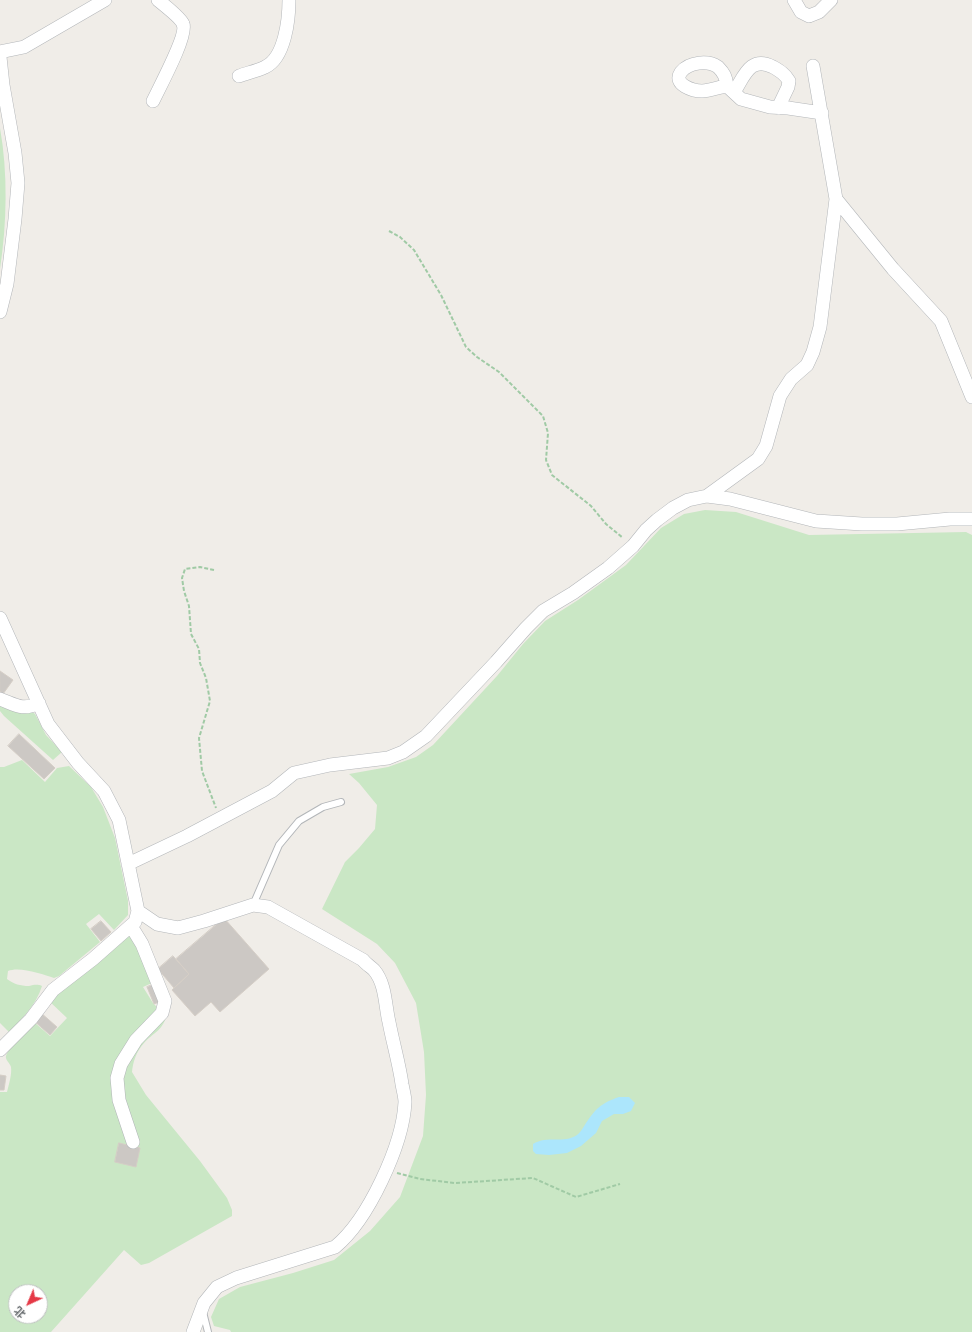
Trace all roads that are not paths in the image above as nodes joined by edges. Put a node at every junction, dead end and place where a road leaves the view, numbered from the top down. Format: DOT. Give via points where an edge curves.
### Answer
graph roads {
  1 [pos="105,0"];
  2 [pos="158,0"];
  3 [pos="289,0"];
  4 [pos="794,0"];
  5 [pos="830,0"];
  6 [pos="0,52"];
  7 [pos="0,57"];
  8 [pos="813,66"];
  9 [pos="239,76"];
  10 [pos="153,101"];
  11 [pos="778,108"];
  12 [pos="822,113"];
  13 [pos="836,200"];
  14 [pos="0,312"];
  15 [pos="972,397"];
  16 [pos="707,496"];
  17 [pos="972,519"];
  18 [pos="0,618"];
  19 [pos="0,699"];
  20 [pos="39,703"];
  21 [pos="341,802"];
  22 [pos="128,864"];
  23 [pos="253,905"];
  24 [pos="138,911"];
  25 [pos="131,926"];
  26 [pos="0,1050"];
  27 [pos="133,1142"];
  28 [pos="202,1308"];
  29 [pos="193,1332"];
  30 [pos="208,1332"];
  1 -- 6 [label="street" via="24,48"];
  2 -- 10 [label="street" via="183,22 184,29"];
  3 -- 9 [label="street" via="281,50 276,60 266,67"];
  4 -- 5 [label="street" via="801,12 809,16 819,12"];
  7 -- 14 [label="street" via="18,182 7,284"];
  8 -- 12 [label="street"];
  11 -- 11 [label="street" via="742,99 730,89 754,64 769,65 785,74 789,81"];
  11 -- 12 [label="street"];
  12 -- 13 [label="street"];
  13 -- 15 [label="street" via="941,321"];
  13 -- 16 [label="street" via="820,327 813,352 807,365 791,379 780,396 766,446 758,459"];
  16 -- 17 [label="street" via="730,498 816,521 897,524"];
  16 -- 22 [label="street" via="688,500 673,508 646,530 633,546 608,568 544,611 426,736 403,752 388,758 330,765 294,773 272,791"];
  18 -- 20 [label="street"];
  19 -- 20 [label="street" via="26,708"];
  20 -- 22 [label="street" via="48,724 104,791 118,820"];
  21 -- 23 [label="lane" via="323,807 299,821 279,845"];
  22 -- 24 [label="street"];
  23 -- 24 [label="street" via="178,928 157,924"];
  23 -- 28 [label="street" via="268,907 363,960 375,971 382,987 405,1101 394,1155 370,1202 346,1238 335,1247 236,1278 217,1287"];
  24 -- 25 [label="street"];
  25 -- 26 [label="street" via="53,990 31,1019"];
  25 -- 27 [label="street" via="142,944 165,1001 162,1013 136,1040 121,1064 117,1078 119,1100"];
  28 -- 29 [label="street"];
  28 -- 30 [label="lane"];
}
